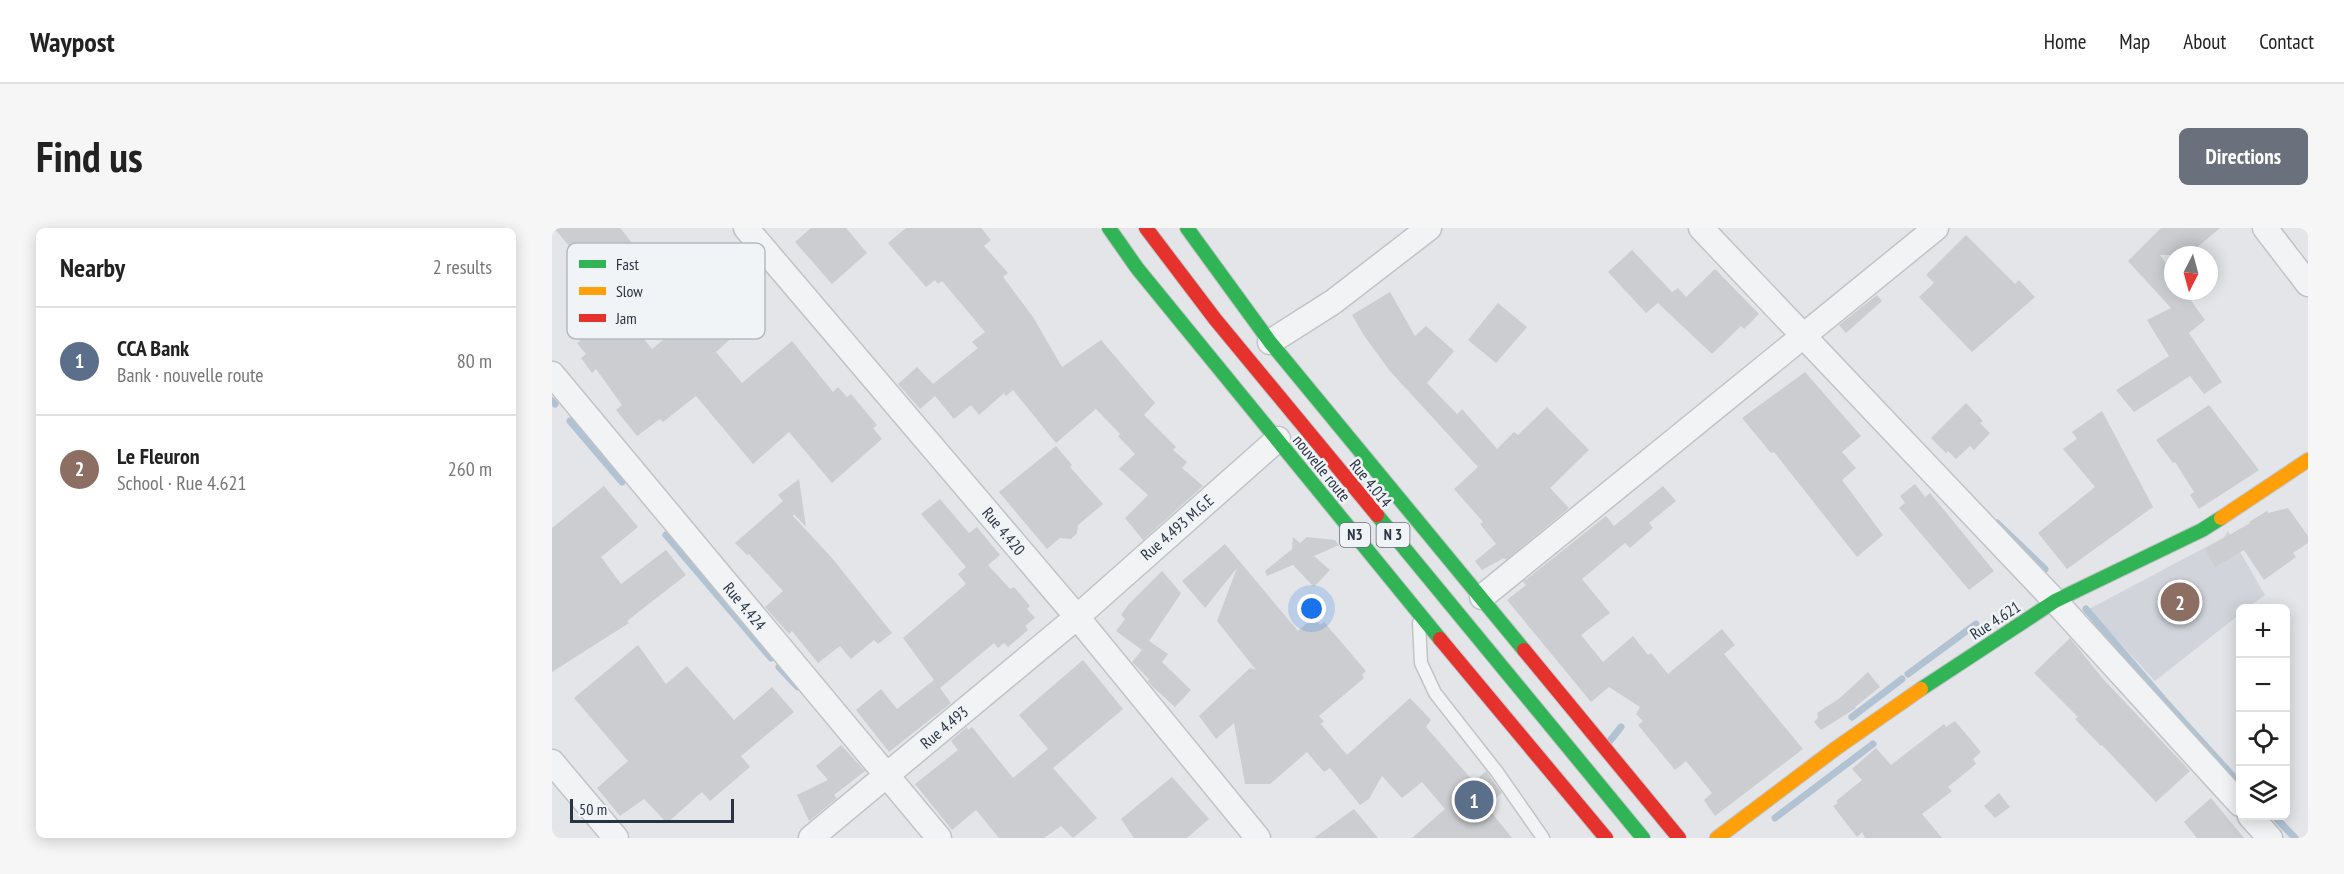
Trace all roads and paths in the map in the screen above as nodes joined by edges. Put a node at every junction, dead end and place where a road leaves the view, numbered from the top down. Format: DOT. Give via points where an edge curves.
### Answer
graph roads {
  1 [pos="746,228"];
  2 [pos="1109,228"];
  3 [pos="1146,228"];
  4 [pos="1187,228"];
  5 [pos="1429,228"];
  6 [pos="1701,228"];
  7 [pos="1936,228"];
  8 [pos="2265,228"];
  9 [pos="759,243"];
  10 [pos="765,250"];
  11 [pos="2308,284"];
  12 [pos="1803,337"];
  13 [pos="1270,342"];
  14 [pos="552,374"];
  15 [pos="1278,439"];
  16 [pos="2308,460"];
  17 [pos="1482,597"];
  18 [pos="2055,601"];
  19 [pos="1419,613"];
  20 [pos="1077,616"];
  21 [pos="552,762"];
  22 [pos="886,775"];
  23 [pos="2236,799"];
  24 [pos="2254,820"];
  25 [pos="616,838"];
  26 [pos="811,838"];
  27 [pos="939,838"];
  28 [pos="1258,838"];
  29 [pos="1543,838"];
  30 [pos="1606,838"];
  31 [pos="1643,838"];
  32 [pos="1679,838"];
  33 [pos="1717,838"];
  34 [pos="2270,838"];
  1 -- 9 [label="street, Rue 4.420"];
  2 -- 15 [label="main road, nouvelle route / N3" via="1137,268"];
  3 -- 31 [label="main road, Rue 4.014 / N 3" via="1268,386"];
  4 -- 13 [label="main road"];
  5 -- 13 [label="street" via="1333,302"];
  6 -- 12 [label="street"];
  7 -- 12 [label="street"];
  8 -- 11 [label="street"];
  10 -- 20 [label="street, Rue 4.420"];
  12 -- 17 [label="street"];
  12 -- 18 [label="street"];
  13 -- 17 [label="main road"];
  14 -- 22 [label="street, Rue 4.424"];
  15 -- 19 [label="main road, nouvelle route / N3"];
  15 -- 20 [label="street, Rue 4.493 M.G.E"];
  16 -- 18 [label="main road, Rue 4.621" via="2202,530"];
  17 -- 32 [label="main road"];
  18 -- 23 [label="street"];
  18 -- 33 [label="main road, Rue 4.621" via="1939,676"];
  19 -- 29 [label="lane" via="1421,663 1435,693"];
  19 -- 30 [label="main road, nouvelle route / N3"];
  20 -- 22 [label="street, Rue 4.493"];
  20 -- 28 [label="street, Rue 4.420"];
  21 -- 25 [label="street"];
  22 -- 26 [label="street, Rue 4.493"];
  22 -- 27 [label="street, Rue 4.424"];
  24 -- 34 [label="street"];
}
